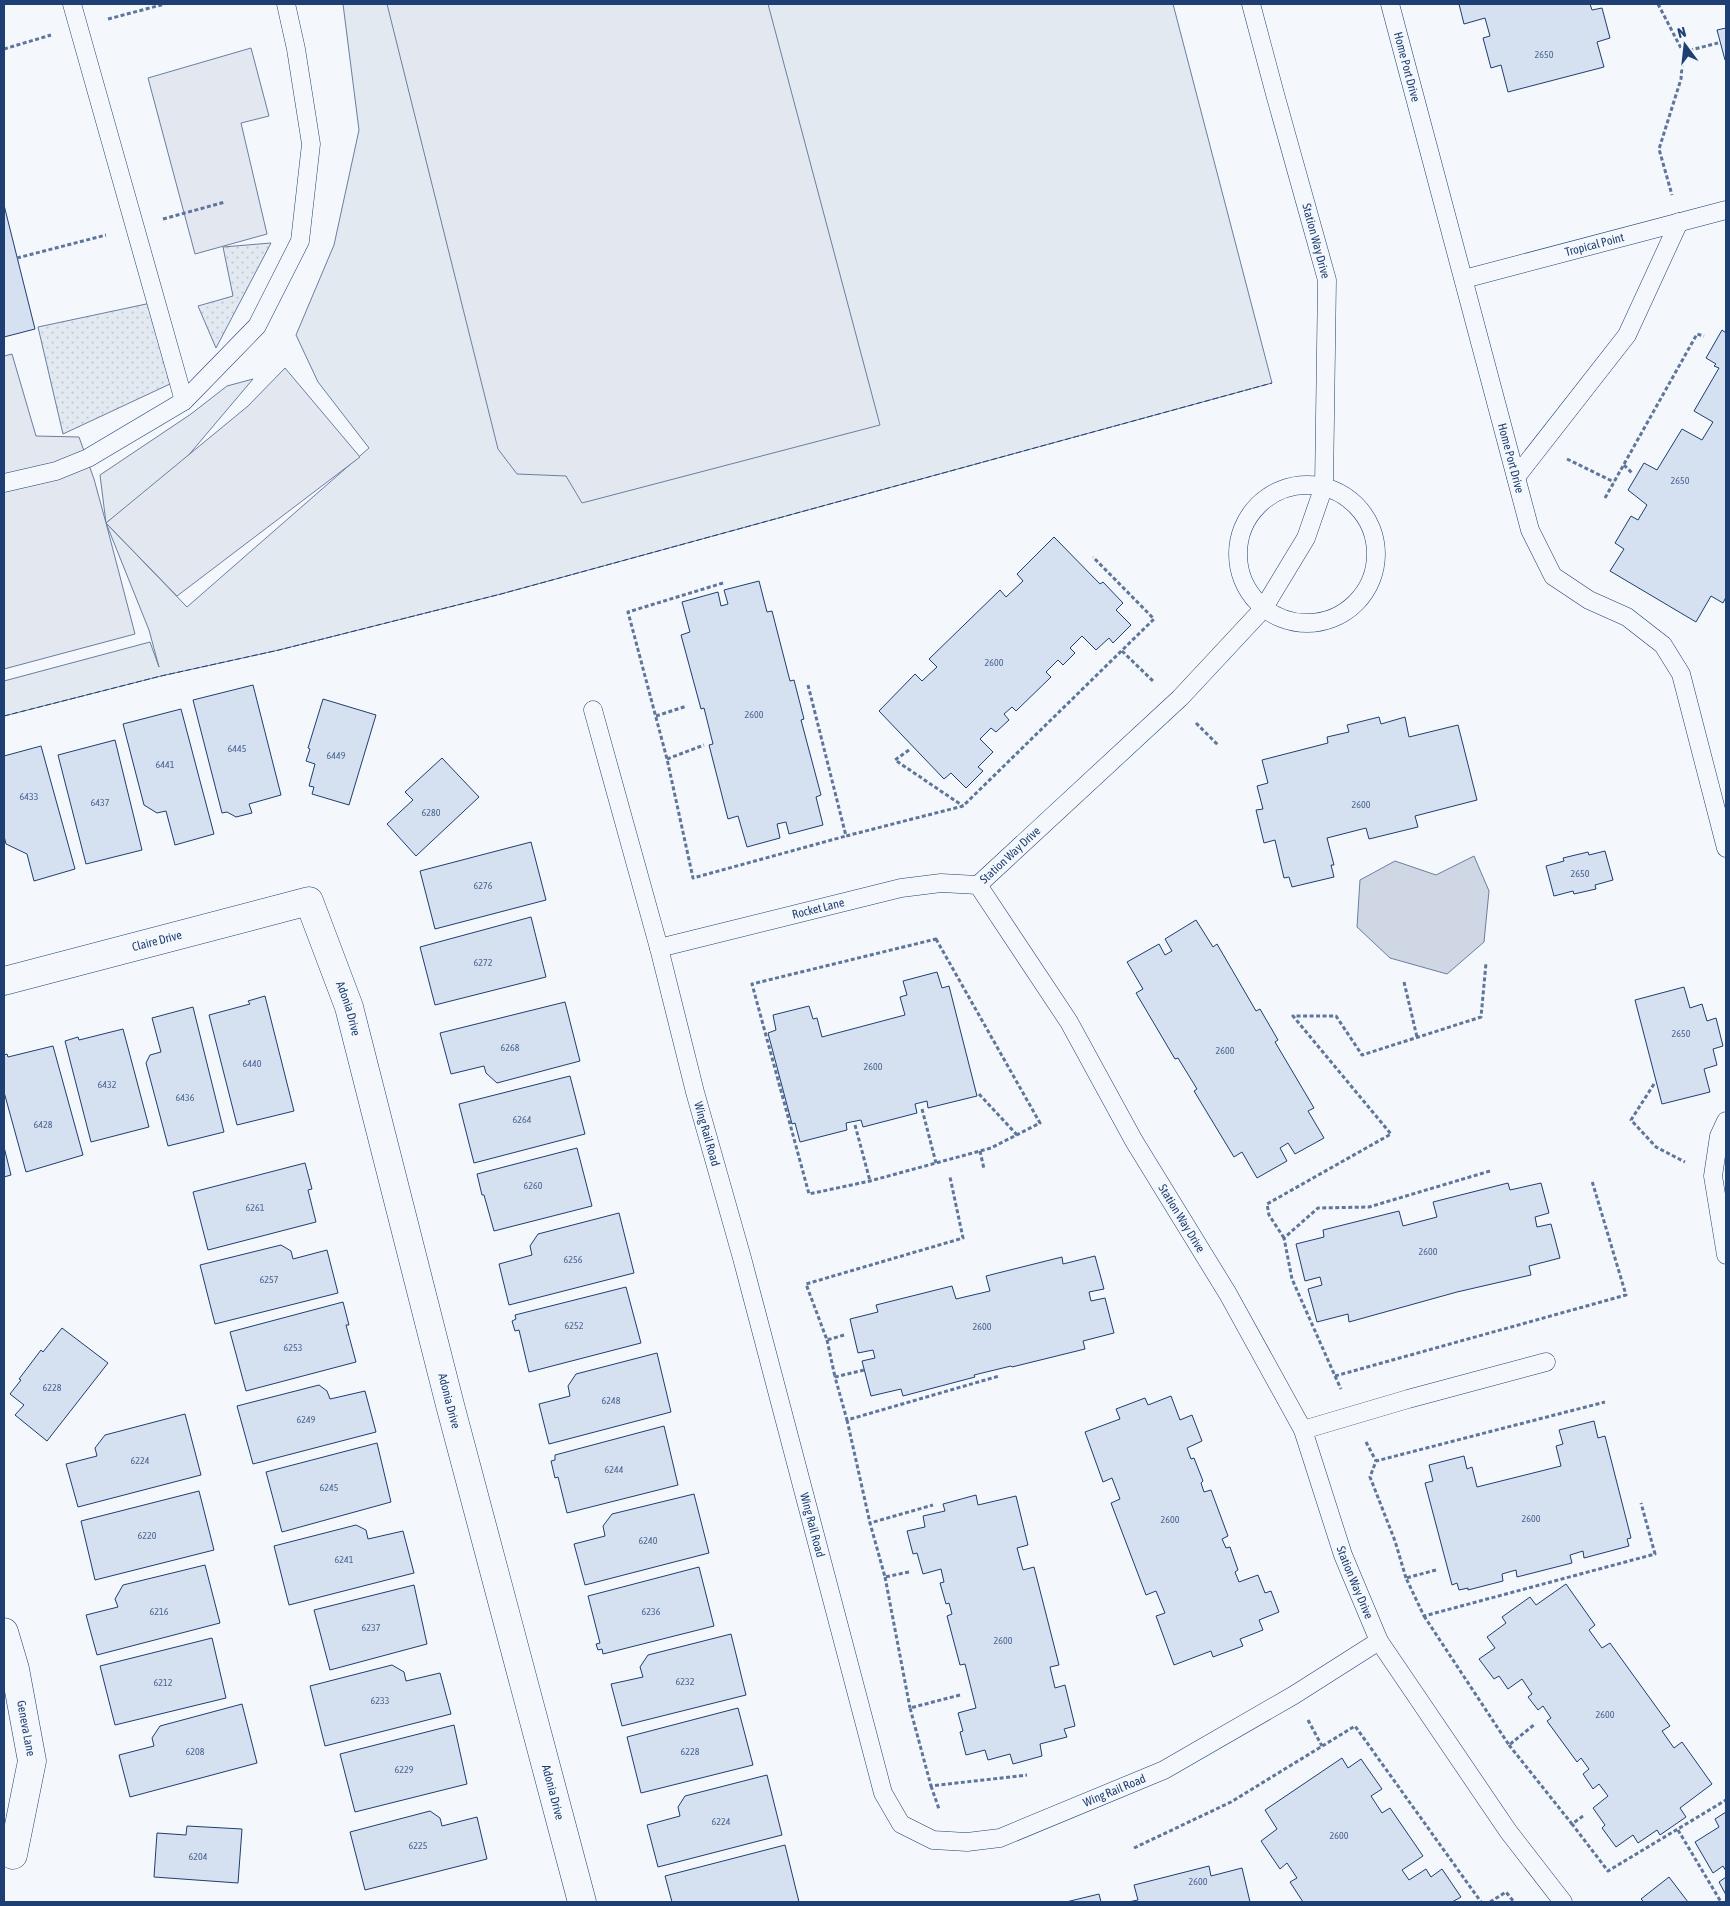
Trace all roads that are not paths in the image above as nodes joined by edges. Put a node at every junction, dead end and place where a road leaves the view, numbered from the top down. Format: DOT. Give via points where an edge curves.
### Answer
graph roads {
  1 [pos="72,4"];
  2 [pos="286,4"];
  3 [pos="1252,4"];
  4 [pos="1390,4"];
  5 [pos="1726,210"];
  6 [pos="1679,222"];
  7 [pos="1464,279"];
  8 [pos="184,401"];
  9 [pos="1516,477"];
  10 [pos="4,483"];
  11 [pos="1324,486"];
  12 [pos="1263,609"];
  13 [pos="592,710"];
  14 [pos="1726,848"];
  15 [pos="978,885"];
  16 [pos="309,901"];
  17 [pos="659,948"];
  18 [pos="4,981"];
  19 [pos="1726,1121"];
  20 [pos="1726,1255"];
  21 [pos="1546,1362"];
  22 [pos="1303,1430"];
  23 [pos="4,1632"];
  24 [pos="1378,1641"];
  25 [pos="14,1855"];
  26 [pos="582,1902"];
  27 [pos="1563,1902"];
  1 -- 8 [label="lane"];
  2 -- 8 [label="lane" via="311,144 300,241 257,326"];
  3 -- 11 [label="lane, Station Way Drive" via="1327,280"];
  4 -- 7 [label="lane, Home Port Drive"];
  5 -- 6 [label="lane, Tropical Point"];
  6 -- 7 [label="lane, Tropical Point"];
  6 -- 9 [label="lane" via="1627,335"];
  7 -- 9 [label="lane, Home Port Drive"];
  8 -- 10 [label="lane" via="88,458 56,471"];
  9 -- 14 [label="lane, Home Port Drive" via="1530,530 1553,576 1589,600 1627,617 1663,645 1681,674"];
  11 -- 12 [label="lane, Station Way Drive" via="1306,538"];
  11 -- 12 [label="lane" via="1292,485 1263,499 1243,523 1236,554 1243,584"];
  11 -- 12 [label="lane" via="1346,496 1364,513 1374,536 1376,560 1370,585 1355,604 1334,618 1309,624 1284,621"];
  12 -- 15 [label="lane, Station Way Drive" via="1180,698"];
  13 -- 17 [label="lane, Wing Rail Road"];
  15 -- 17 [label="lane, Rocket Lane" via="941,883 901,888"];
  15 -- 22 [label="lane, Station Way Drive" via="1069,1022 1134,1141 1228,1294"];
  16 -- 18 [label="street, Claire Drive"];
  16 -- 26 [label="street, Adonia Drive" via="349,1007 452,1414"];
  17 -- 24 [label="lane, Wing Rail Road" via="882,1793 901,1824 933,1840 967,1842 1000,1838 1164,1770 1294,1695"];
  19 -- 20 [label="lane" via="1719,1136 1713,1176"];
  21 -- 22 [label="lane"];
  22 -- 24 [label="lane, Station Way Drive" via="1343,1555"];
  23 -- 25 [label="street, Geneva Lane" via="15,1669 32,1761"];
  24 -- 27 [label="lane, Station Way Drive" via="1508,1831"];
}
